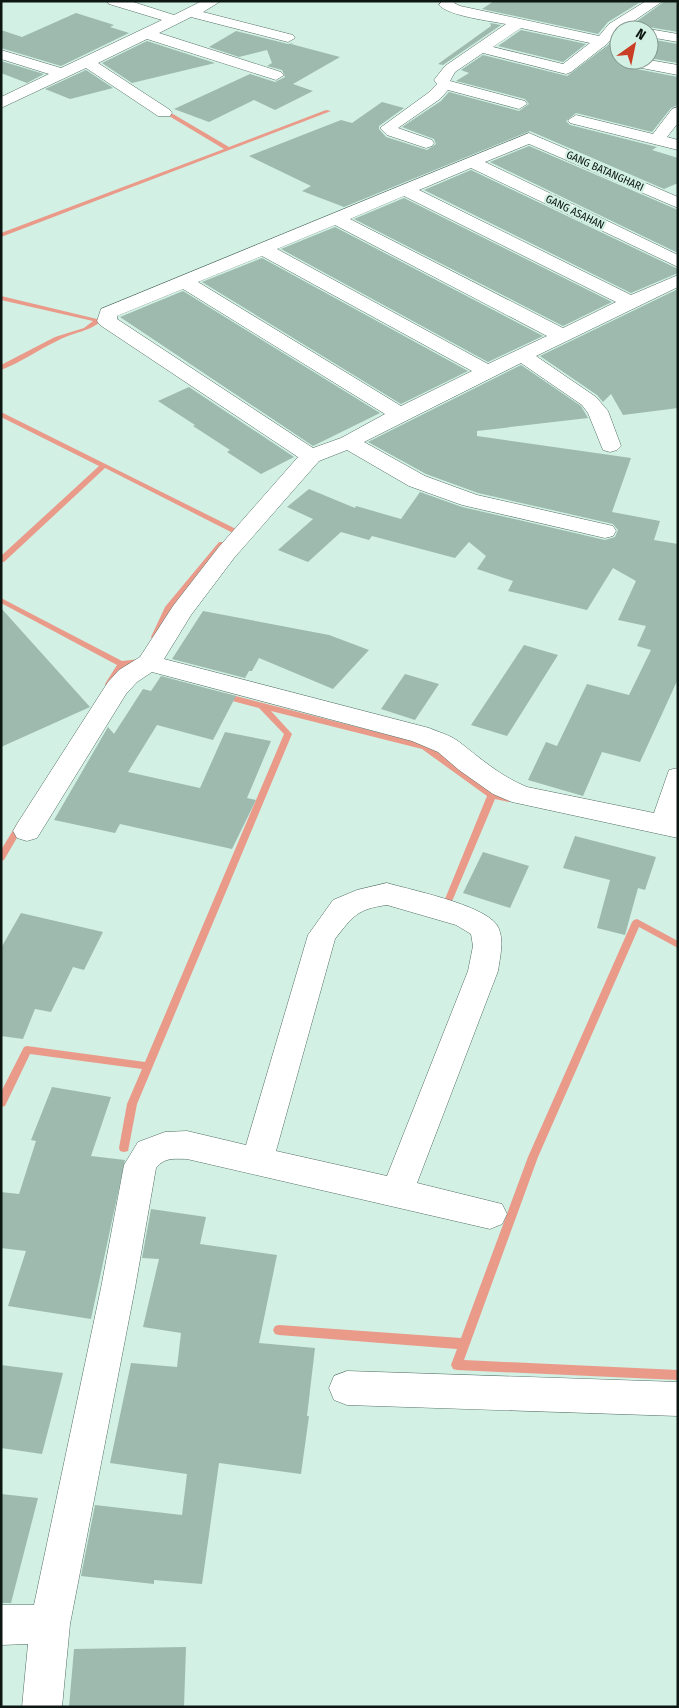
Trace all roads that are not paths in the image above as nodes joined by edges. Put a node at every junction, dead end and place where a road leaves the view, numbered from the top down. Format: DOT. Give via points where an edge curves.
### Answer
graph roads {
  1 [pos="114,1"];
  2 [pos="214,1"];
  3 [pos="449,1"];
  4 [pos="656,1"];
  5 [pos="191,13"];
  6 [pos="176,20"];
  7 [pos="625,20"];
  8 [pos="518,23"];
  9 [pos="148,34"];
  10 [pos="659,35"];
  11 [pos="288,38"];
  12 [pos="678,38"];
  13 [pos="480,48"];
  14 [pos="1,54"];
  15 [pos="609,54"];
  16 [pos="609,55"];
  17 [pos="88,63"];
  18 [pos="659,66"];
  19 [pos="678,70"];
  20 [pos="64,74"];
  21 [pos="276,75"];
  22 [pos="445,84"];
  23 [pos="1,104"];
  24 [pos="519,104"];
  25 [pos="678,112"];
  26 [pos="164,113"];
  27 [pos="576,120"];
  28 [pos="660,140"];
  29 [pos="426,143"];
  30 [pos="678,145"];
  31 [pos="451,152"];
  32 [pos="475,162"];
  33 [pos="407,190"];
  34 [pos="678,204"];
  35 [pos="335,218"];
  36 [pos="262,249"];
  37 [pos="678,262"];
  38 [pos="183,281"];
  39 [pos="676,283"];
  40 [pos="630,302"];
  41 [pos="561,335"];
  42 [pos="522,355"];
  43 [pos="488,372"];
  44 [pos="400,414"];
  45 [pos="348,442"];
  46 [pos="610,446"];
  47 [pos="311,456"];
  48 [pos="605,531"];
  49 [pos="149,663"];
  50 [pos="678,777"];
  51 [pos="671,826"];
  52 [pos="27,831"];
  53 [pos="257,1161"];
  54 [pos="397,1193"];
  55 [pos="490,1214"];
  56 [pos="347,1388"];
  57 [pos="678,1399"];
  58 [pos="1,1624"];
  59 [pos="50,1624"];
  60 [pos="42,1707"];
  1 -- 6 [label="street"];
  2 -- 5 [label="street"];
  3 -- 8 [label="street" via="446,5"];
  4 -- 7 [label="street"];
  5 -- 6 [label="street"];
  5 -- 11 [label="street"];
  6 -- 9 [label="street"];
  8 -- 13 [label="street"];
  8 -- 15 [label="street"];
  9 -- 17 [label="street"];
  9 -- 21 [label="street"];
  10 -- 12 [label="street"];
  13 -- 16 [label="street" via="566,69 588,53"];
  13 -- 22 [label="street" via="443,76"];
  14 -- 20 [label="street"];
  17 -- 20 [label="street"];
  17 -- 26 [label="street"];
  18 -- 19 [label="street"];
  20 -- 23 [label="street"];
  22 -- 24 [label="street"];
  22 -- 29 [label="street" via="434,96 388,128"];
  25 -- 28 [label="street"];
  27 -- 28 [label="street"];
  28 -- 30 [label="street"];
  31 -- 32 [label="street, GANG ASAHAN"];
  32 -- 33 [label="street"];
  32 -- 34 [label="street, GANG BATANGHARI" via="532,138"];
  32 -- 37 [label="street, GANG ASAHAN"];
  33 -- 35 [label="street"];
  33 -- 40 [label="street"];
  35 -- 36 [label="street"];
  35 -- 41 [label="street"];
  36 -- 38 [label="street"];
  36 -- 43 [label="street"];
  38 -- 44 [label="street"];
  38 -- 47 [label="street" via="108,312 107,321"];
  39 -- 40 [label="street"];
  40 -- 41 [label="street"];
  41 -- 42 [label="street"];
  42 -- 43 [label="street"];
  42 -- 46 [label="street" via="598,410"];
  43 -- 44 [label="street"];
  44 -- 45 [label="street"];
  45 -- 47 [label="street"];
  45 -- 48 [label="street" via="417,481 470,500"];
  47 -- 49 [label="street" via="226,553 181,611"];
  49 -- 51 [label="street" via="420,734 447,746 502,787 521,795"];
  49 -- 52 [label="street" via="128,676 117,688"];
  50 -- 51 [label="street"];
  53 -- 54 [label="street"];
  53 -- 54 [label="street" via="322,935 343,908 367,897 387,894 466,918 485,929 487,946 483,971"];
  53 -- 59 [label="street" via="187,1145 161,1145 147,1151 140,1165"];
  54 -- 55 [label="street"];
  56 -- 57 [label="street"];
  58 -- 59 [label="street"];
  59 -- 60 [label="street"];
}
